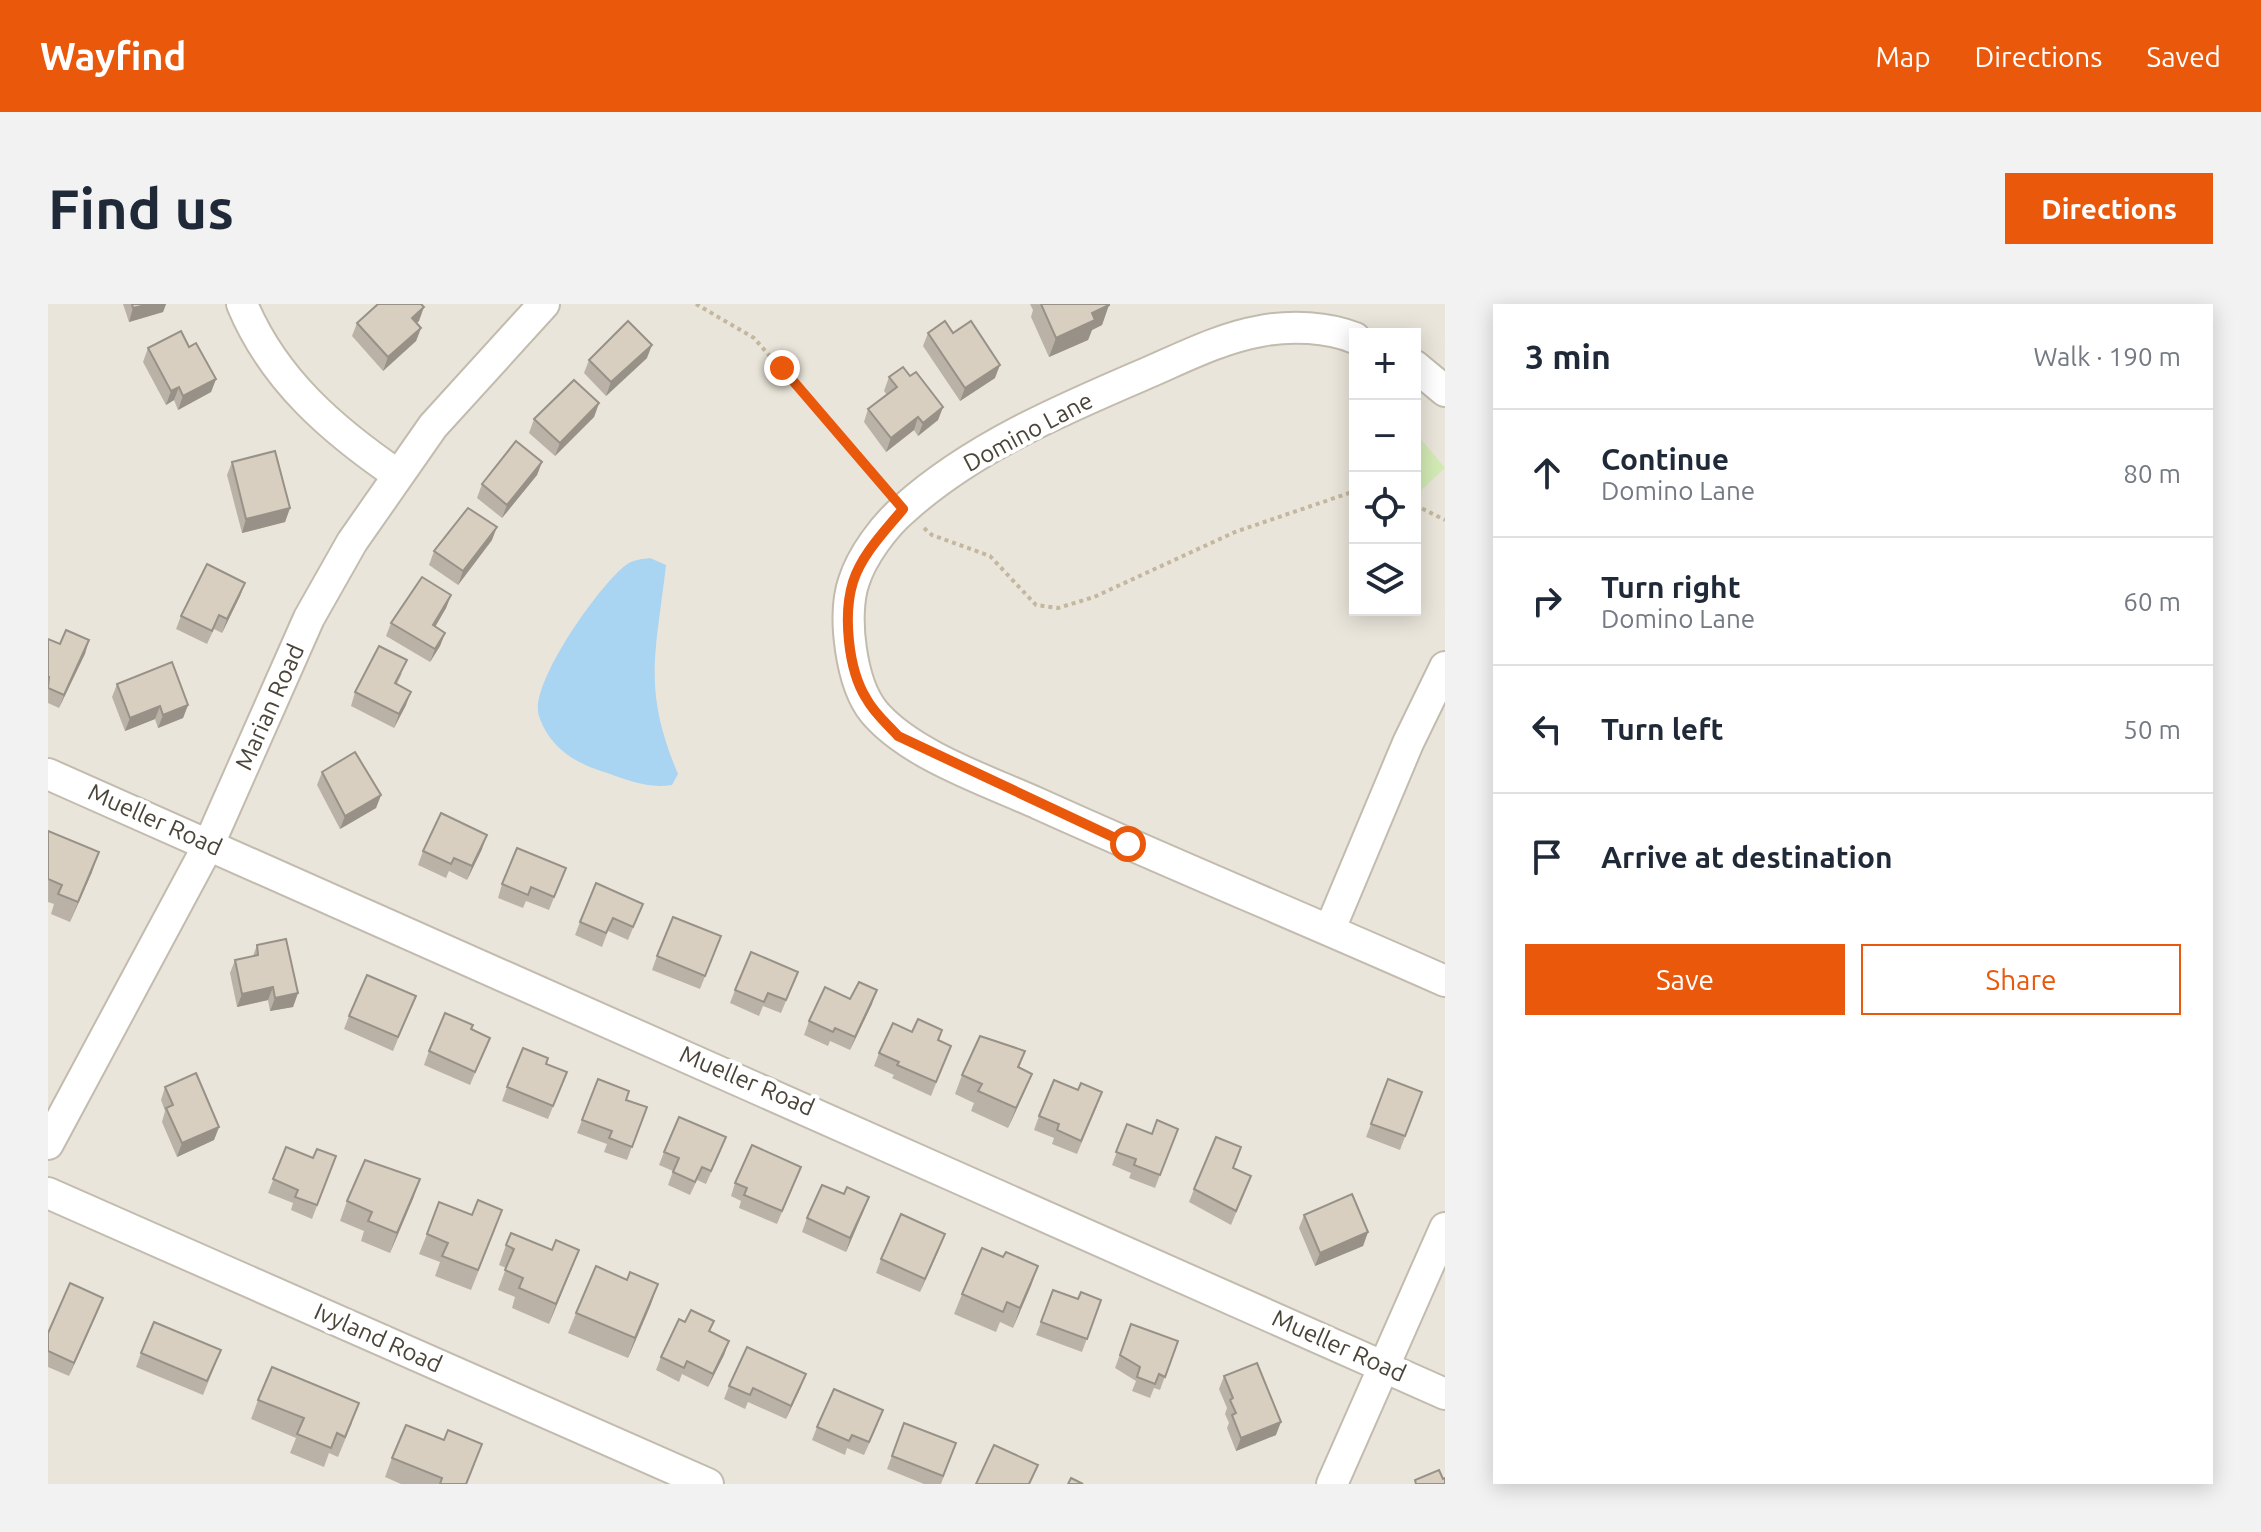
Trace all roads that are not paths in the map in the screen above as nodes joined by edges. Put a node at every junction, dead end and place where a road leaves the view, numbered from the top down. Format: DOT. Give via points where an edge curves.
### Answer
graph roads {
  1 [pos="242,304"];
  2 [pos="544,304"];
  3 [pos="1349,335"];
  4 [pos="1421,371"];
  5 [pos="1445,391"];
  6 [pos="398,475"];
  7 [pos="1445,667"];
  8 [pos="48,774"];
  9 [pos="209,844"];
  10 [pos="1330,929"];
  11 [pos="1445,981"];
  12 [pos="48,1144"];
  13 [pos="48,1193"];
  14 [pos="1445,1228"];
  15 [pos="1384,1366"];
  16 [pos="1445,1394"];
  17 [pos="708,1484"];
  18 [pos="1332,1484"];
  1 -- 6 [label="street" via="265,349 312,408"];
  2 -- 6 [label="street, Marian Road" via="433,426"];
  3 -- 10 [label="street, Domino Lane" via="1337,330 1264,330 1220,341 1086,399 981,453 903,509 874,544 853,582 850,622 853,663 863,695 898,736 1128,844"];
  4 -- 5 [label="street"];
  6 -- 9 [label="street, Marian Road" via="309,618"];
  7 -- 10 [label="street"];
  8 -- 9 [label="street, Mueller Road"];
  9 -- 12 [label="street, Marian Road"];
  9 -- 15 [label="street, Mueller Road"];
  10 -- 11 [label="street, Domino Lane"];
  13 -- 17 [label="street, Ivyland Road"];
  14 -- 15 [label="street"];
  15 -- 16 [label="street, Mueller Road"];
  15 -- 18 [label="street"];
}
